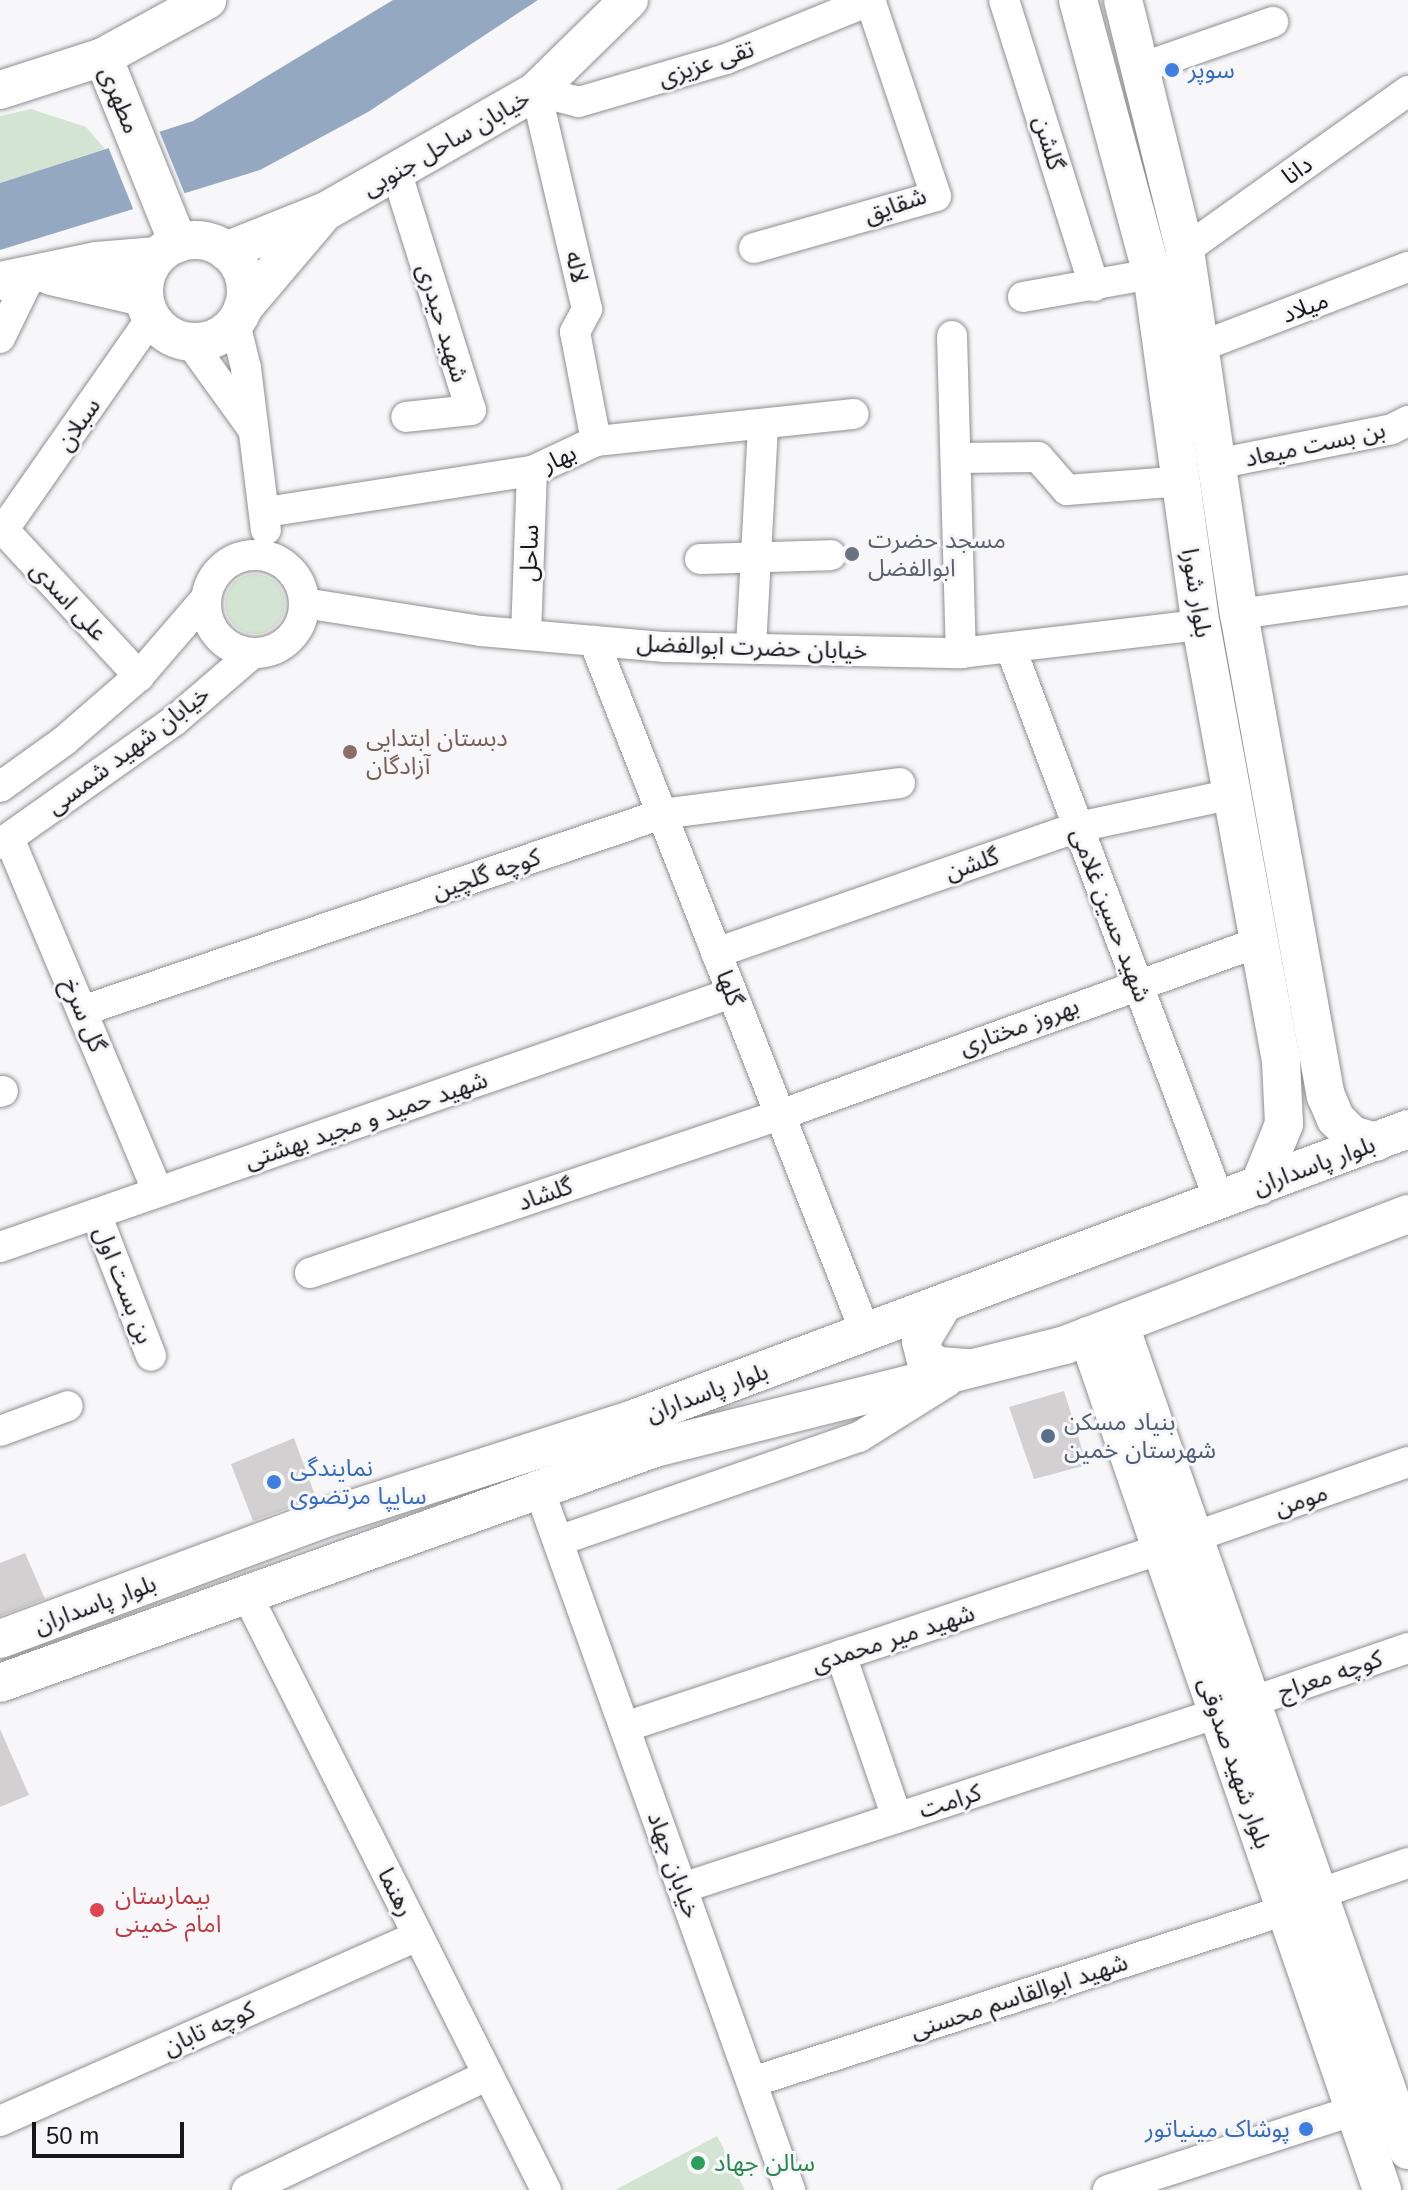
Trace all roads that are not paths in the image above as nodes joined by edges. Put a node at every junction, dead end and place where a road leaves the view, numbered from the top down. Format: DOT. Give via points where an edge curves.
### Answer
graph roads {
  1 [pos="207,0"];
  2 [pos="629,0"];
  3 [pos="871,0"];
  4 [pos="1004,0"];
  5 [pos="1078,0"];
  6 [pos="1123,0"];
  7 [pos="1273,22"];
  8 [pos="103,57"];
  9 [pos="1141,68"];
  10 [pos="0,90"];
  11 [pos="536,91"];
  12 [pos="1408,91"];
  13 [pos="397,174"];
  14 [pos="326,211"];
  15 [pos="754,248"];
  16 [pos="167,249"];
  17 [pos="1185,250"];
  18 [pos="226,251"];
  19 [pos="1408,267"];
  20 [pos="1152,274"];
  21 [pos="16,276"];
  22 [pos="1094,286"];
  23 [pos="1023,297"];
  24 [pos="147,308"];
  25 [pos="239,315"];
  26 [pos="952,336"];
  27 [pos="0,338"];
  28 [pos="190,342"];
  29 [pos="1202,346"];
  30 [pos="854,414"];
  31 [pos="406,417"];
  32 [pos="1408,421"];
  33 [pos="763,424"];
  34 [pos="253,430"];
  35 [pos="596,441"];
  36 [pos="957,458"];
  37 [pos="1221,463"];
  38 [pos="532,471"];
  39 [pos="1183,481"];
  40 [pos="266,512"];
  41 [pos="2,527"];
  42 [pos="831,555"];
  43 [pos="267,556"];
  44 [pos="755,557"];
  45 [pos="700,559"];
  46 [pos="1408,590"];
  47 [pos="206,598"];
  48 [pos="304,603"];
  49 [pos="1239,614"];
  50 [pos="1201,625"];
  51 [pos="526,635"];
  52 [pos="594,641"];
  53 [pos="751,648"];
  54 [pos="1011,649"];
  55 [pos="253,653"];
  56 [pos="961,653"];
  57 [pos="139,676"];
  58 [pos="900,783"];
  59 [pos="0,787"];
  60 [pos="1233,794"];
  61 [pos="662,814"];
  62 [pos="1078,827"];
  63 [pos="4,841"];
  64 [pos="1259,942"];
  65 [pos="716,953"];
  66 [pos="1137,983"];
  67 [pos="732,993"];
  68 [pos="82,1011"];
  69 [pos="1318,1059"];
  70 [pos="1281,1061"];
  71 [pos="780,1115"];
  72 [pos="1392,1136"];
  73 [pos="1212,1181"];
  74 [pos="1259,1186"];
  75 [pos="158,1192"];
  76 [pos="96,1214"];
  77 [pos="1408,1214"];
  78 [pos="0,1247"];
  79 [pos="310,1273"];
  80 [pos="942,1306"];
  81 [pos="1104,1331"];
  82 [pos="866,1334"];
  83 [pos="810,1355"];
  84 [pos="151,1356"];
  85 [pos="968,1371"];
  86 [pos="68,1406"];
  87 [pos="819,1408"];
  88 [pos="0,1431"];
  89 [pos="1408,1462"];
  90 [pos="539,1489"];
  91 [pos="558,1541"];
  92 [pos="1178,1543"];
  93 [pos="246,1593"];
  94 [pos="0,1639"];
  95 [pos="1408,1648"];
  96 [pos="841,1655"];
  97 [pos="0,1683"];
  98 [pos="1235,1708"];
  99 [pos="625,1727"];
  100 [pos="897,1818"];
  101 [pos="1408,1863"];
  102 [pos="682,1888"];
  103 [pos="1302,1902"];
  104 [pos="418,1936"];
  105 [pos="488,2075"];
  106 [pos="752,2082"];
  107 [pos="1384,2100"];
  108 [pos="0,2121"];
  109 [pos="1408,2150"];
  110 [pos="247,2190"];
  111 [pos="546,2190"];
  112 [pos="790,2190"];
  113 [pos="1108,2190"];
  114 [pos="1382,2190"];
  1 -- 8 [label="main road"];
  2 -- 11 [label="main road, خیابان ساحل جنوبی"];
  3 -- 11 [label="street, تقی عزیزی" via="726,59 579,102"];
  3 -- 15 [label="street, شقایق" via="936,196"];
  4 -- 22 [label="street, گلشن"];
  5 -- 20 [label="main road, بلوار شورا"];
  6 -- 9 [label="main road, بلوار شورا"];
  7 -- 9 [label="street"];
  8 -- 10 [label="main road, مطهری"];
  8 -- 16 [label="main road, مطهری" via="161,208"];
  9 -- 17 [label="main road, بلوار شورا"];
  11 -- 13 [label="main road, خیابان ساحل جنوبی"];
  11 -- 35 [label="street, لاله" via="587,309 575,332"];
  12 -- 17 [label="street, دانا"];
  13 -- 14 [label="main road, خیابان ساحل جنوبی"];
  13 -- 31 [label="street, شهید حیدری" via="471,410"];
  14 -- 18 [label="main road, خیابان ساحل جنوبی"];
  14 -- 25 [label="main road"];
  16 -- 18 [label="main road" via="204,241"];
  16 -- 21 [label="main road"];
  16 -- 24 [label="main road" via="144,282"];
  17 -- 29 [label="main road, بلوار شورا"];
  18 -- 25 [label="main road" via="241,270"];
  19 -- 29 [label="street, میلاد"];
  20 -- 22 [label="street"];
  20 -- 39 [label="main road, بلوار شورا"];
  21 -- 24 [label="main road"];
  21 -- 27 [label="street"];
  22 -- 23 [label="street"];
  24 -- 28 [label="main road" via="168,335"];
  24 -- 41 [label="street, سبلان"];
  25 -- 28 [label="main road" via="215,338"];
  25 -- 34 [label="street"];
  26 -- 36 [label="street"];
  28 -- 34 [label="street"];
  29 -- 37 [label="main road, بلوار شورا"];
  30 -- 33 [label="street, بهار"];
  32 -- 37 [label="street, بن بست میعاد" via="1392,429"];
  33 -- 35 [label="street, بهار"];
  33 -- 44 [label="street"];
  34 -- 40 [label="street"];
  35 -- 38 [label="street, بهار"];
  36 -- 39 [label="street" via="1038,457 1067,490"];
  36 -- 56 [label="street"];
  37 -- 49 [label="main road, بلوار شورا"];
  38 -- 40 [label="street, بهار"];
  38 -- 51 [label="street, ساحل"];
  39 -- 50 [label="main road, بلوار شورا"];
  40 -- 43 [label="street"];
  41 -- 57 [label="street, علی اسدی"];
  42 -- 44 [label="street"];
  43 -- 47 [label="street" via="234,560 220,569"];
  43 -- 48 [label="street" via="294,573"];
  44 -- 45 [label="street"];
  44 -- 53 [label="street"];
  46 -- 49 [label="street"];
  47 -- 55 [label="street" via="207,615 218,636"];
  47 -- 57 [label="street, خیابان شهید شمسی"];
  48 -- 51 [label="street, خیابان حضرت ابوالفضل"];
  48 -- 55 [label="street" via="295,633 283,644"];
  49 -- 69 [label="main road, بلوار شورا"];
  50 -- 54 [label="street, خیابان حضرت ابوالفضل"];
  50 -- 60 [label="main road, بلوار شورا"];
  51 -- 52 [label="street, خیابان حضرت ابوالفضل"];
  52 -- 53 [label="street, خیابان حضرت ابوالفضل"];
  52 -- 61 [label="street, گلها"];
  53 -- 56 [label="street, خیابان حضرت ابوالفضل"];
  54 -- 56 [label="street, خیابان حضرت ابوالفضل"];
  54 -- 62 [label="street, شهید حسین غلامی"];
  55 -- 63 [label="street, خیابان شهید شمسی" via="174,721"];
  57 -- 59 [label="street, خیابان شهید شمسی"];
  58 -- 61 [label="street, کوچه گلچین"];
  60 -- 62 [label="street, گلشن"];
  60 -- 64 [label="main road, بلوار شورا"];
  61 -- 65 [label="street, گلها"];
  61 -- 68 [label="street, کوچه گلچین"];
  62 -- 65 [label="street, گلشن"];
  62 -- 66 [label="street, شهید حسین غلامی"];
  63 -- 68 [label="street, گل سرخ"];
  64 -- 66 [label="street, بهروز مختاری"];
  64 -- 70 [label="main road, بلوار شورا"];
  65 -- 67 [label="street, گلها"];
  66 -- 71 [label="street, بهروز مختاری"];
  66 -- 73 [label="street, شهید حسین غلامی"];
  67 -- 71 [label="street, گلها"];
  67 -- 75 [label="street, شهید حمید و مجید بهشتی"];
  68 -- 75 [label="street, گل سرخ"];
  69 -- 70 [label="main road" via="1307,1069 1293,1070"];
  69 -- 72 [label="main road, بلوار شورا" via="1336,1119 1352,1135"];
  70 -- 74 [label="main road, بلوار شورا" via="1284,1124"];
  71 -- 79 [label="street, گلشاد"];
  71 -- 82 [label="street, گلها"];
  72 -- 74 [label="main road, بلوار پاسداران"];
  74 -- 80 [label="main road, بلوار پاسداران"];
  75 -- 76 [label="street, شهید حمید و مجید بهشتی"];
  76 -- 78 [label="street, شهید حمید و مجید بهشتی"];
  76 -- 84 [label="street, بن بست اول"];
  77 -- 81 [label="main road, بلوار پاسداران"];
  80 -- 82 [label="main road, بلوار پاسداران"];
  80 -- 85 [label="main road" via="921,1341 925,1357 938,1366"];
  81 -- 85 [label="main road, بلوار پاسداران"];
  81 -- 92 [label="main road, بلوار شهید صدوقی"];
  82 -- 83 [label="main road, بلوار پاسداران"];
  83 -- 87 [label="main road" via="835,1378 834,1392"];
  83 -- 94 [label="main road, بلوار پاسداران" via="636,1418 325,1518"];
  85 -- 87 [label="main road, بلوار پاسداران"];
  85 -- 91 [label="street" via="859,1437"];
  86 -- 88 [label="street"];
  87 -- 90 [label="main road, بلوار پاسداران" via="655,1448"];
  89 -- 92 [label="street, مومن"];
  90 -- 91 [label="street, خیابان جهاد"];
  90 -- 93 [label="main road, بلوار پاسداران"];
  91 -- 99 [label="street, خیابان جهاد"];
  92 -- 96 [label="street, شهید میر محمدی"];
  92 -- 98 [label="main road, بلوار شهید صدوقی"];
  93 -- 97 [label="main road, بلوار پاسداران"];
  93 -- 104 [label="street, رهنما"];
  95 -- 98 [label="street, کوچه معراج"];
  96 -- 99 [label="street, شهید میر محمدی"];
  96 -- 100 [label="street"];
  98 -- 100 [label="street, کرامت"];
  98 -- 103 [label="main road, بلوار شهید صدوقی"];
  99 -- 102 [label="street, خیابان جهاد"];
  100 -- 102 [label="street, کرامت"];
  101 -- 103 [label="street, شهید ابوالقاسم محسنی"];
  102 -- 106 [label="street, خیابان جهاد"];
  103 -- 106 [label="street, شهید ابوالقاسم محسنی"];
  103 -- 107 [label="main road, بلوار شهید صدوقی"];
  104 -- 105 [label="street, رهنما"];
  104 -- 108 [label="street, کوچه تابان"];
  105 -- 110 [label="street"];
  105 -- 111 [label="street, رهنما"];
  106 -- 112 [label="street, خیابان جهاد"];
  107 -- 109 [label="main road, بلوار شهید صدوقی"];
  107 -- 113 [label="street"];
  107 -- 114 [label="main road, بلوار شهید صدوقی"];
}
